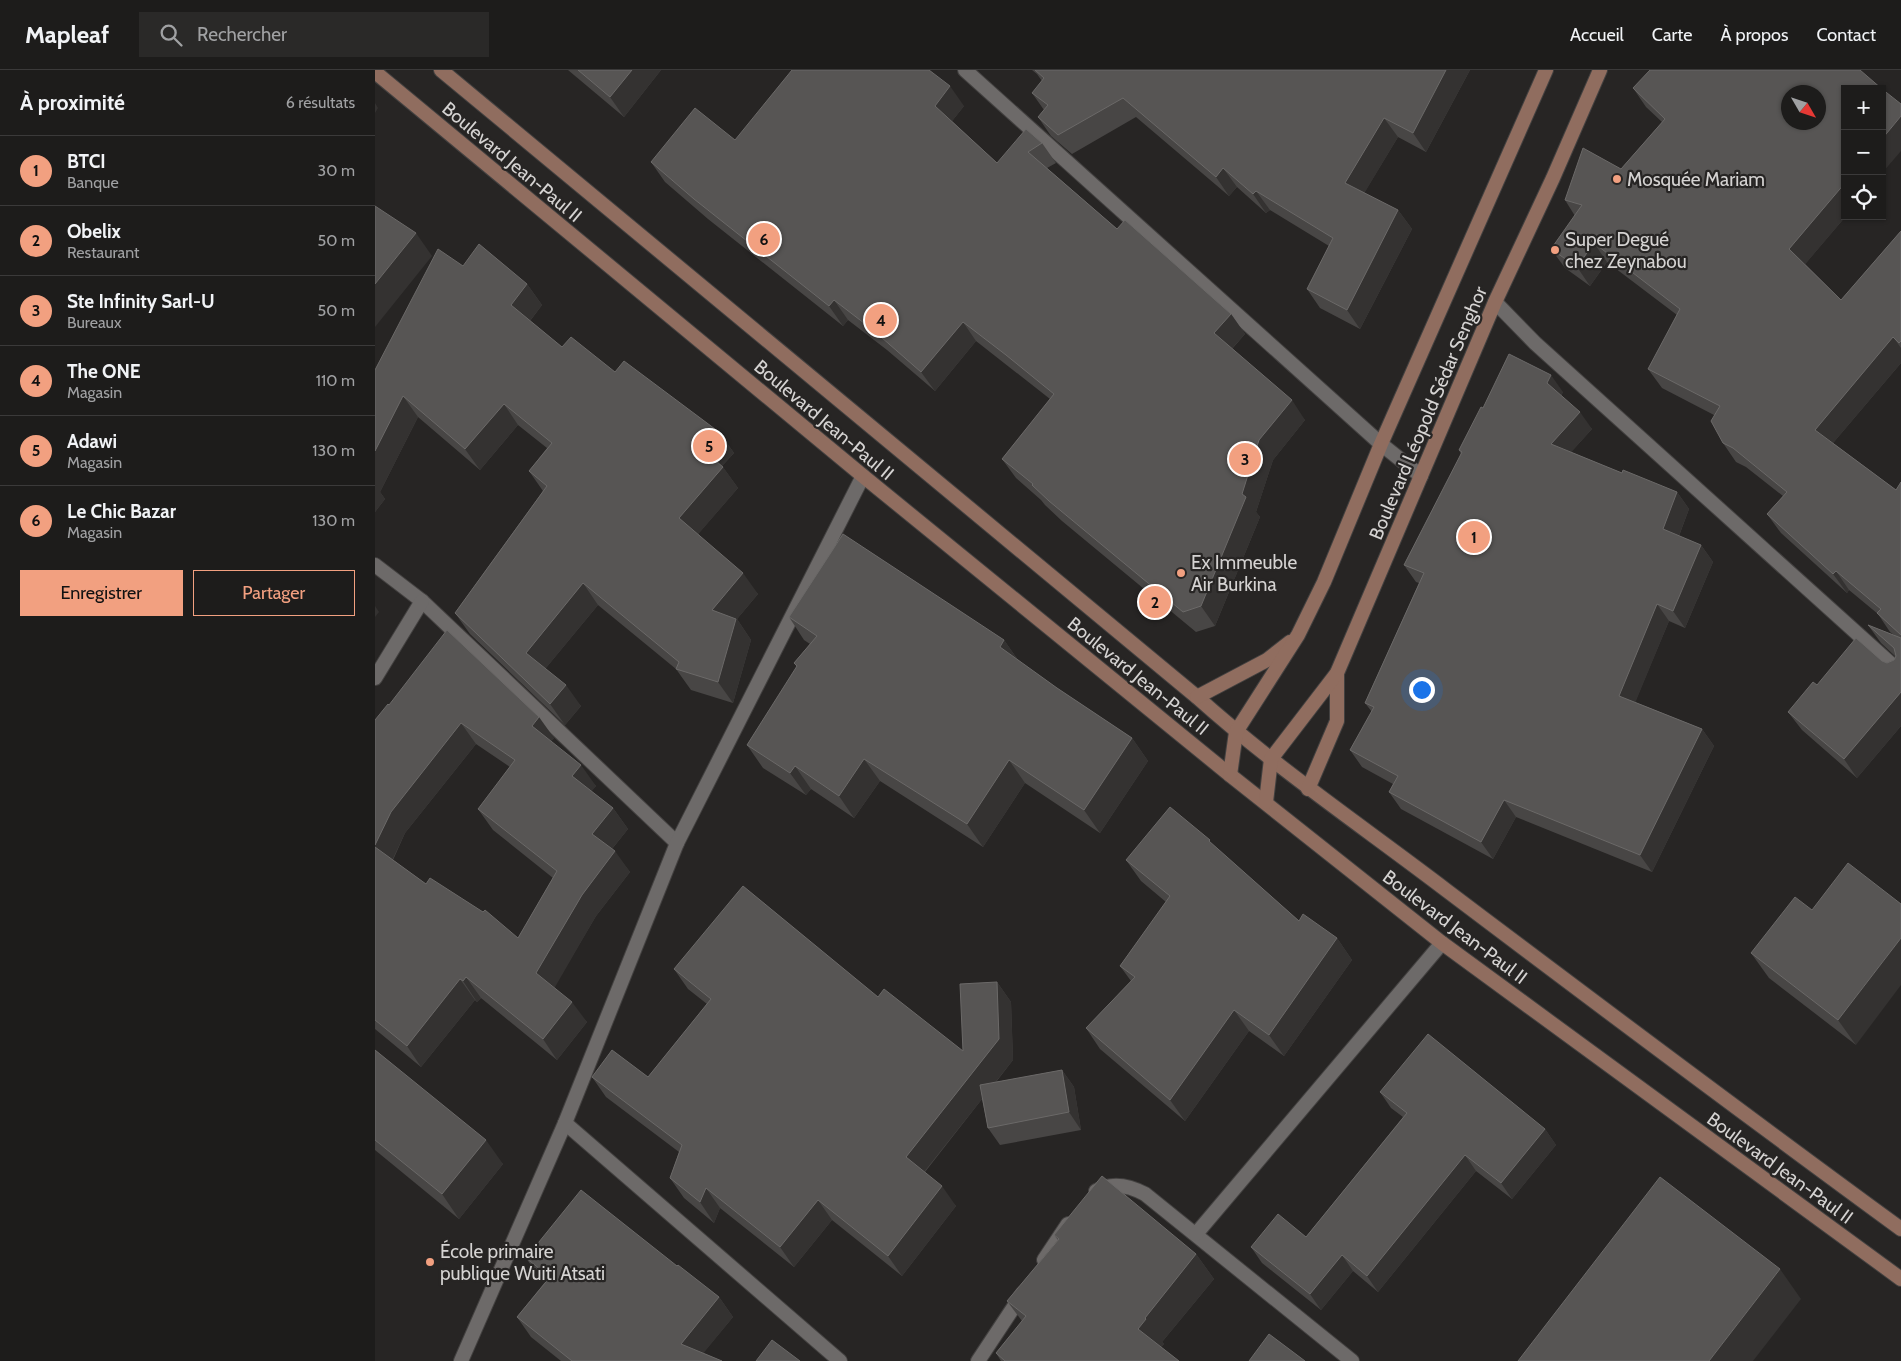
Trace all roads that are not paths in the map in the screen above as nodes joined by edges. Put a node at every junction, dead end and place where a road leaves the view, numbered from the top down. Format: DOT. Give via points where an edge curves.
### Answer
graph roads {
  1 [pos="441,70"];
  2 [pos="965,70"];
  3 [pos="1546,70"];
  4 [pos="1600,70"];
  5 [pos="375,72"];
  6 [pos="1495,302"];
  7 [pos="1381,444"];
  8 [pos="863,476"];
  9 [pos="1421,476"];
  10 [pos="375,565"];
  11 [pos="422,601"];
  12 [pos="1299,635"];
  13 [pos="1337,672"];
  14 [pos="1901,672"];
  15 [pos="375,678"];
  16 [pos="1197,697"];
  17 [pos="1236,732"];
  18 [pos="1271,759"];
  19 [pos="1230,775"];
  20 [pos="1308,789"];
  21 [pos="1265,802"];
  22 [pos="677,844"];
  23 [pos="1442,943"];
  24 [pos="565,1123"];
  25 [pos="1088,1195"];
  26 [pos="1077,1211"];
  27 [pos="1901,1228"];
  28 [pos="1196,1234"];
  29 [pos="1901,1279"];
  30 [pos="461,1361"];
  31 [pos="840,1361"];
  32 [pos="978,1361"];
  33 [pos="1352,1361"];
  1 -- 16 [label="main road, Boulevard Jean-Paul II"];
  2 -- 7 [label="street"];
  3 -- 7 [label="main road, Boulevard Léopold Sédar Senghor"];
  4 -- 6 [label="main road, Boulevard Léopold Sédar Senghor"];
  5 -- 8 [label="main road, Boulevard Jean-Paul II"];
  6 -- 9 [label="main road, Boulevard Léopold Sédar Senghor"];
  6 -- 14 [label="street" via="1535,343"];
  7 -- 9 [label="street"];
  7 -- 12 [label="main road, Boulevard Léopold Sédar Senghor"];
  8 -- 19 [label="main road, Boulevard Jean-Paul II"];
  8 -- 22 [label="street"];
  9 -- 13 [label="main road, Boulevard Léopold Sédar Senghor"];
  10 -- 11 [label="street"];
  11 -- 15 [label="street"];
  11 -- 22 [label="street"];
  12 -- 16 [label="main road" via="1267,660"];
  12 -- 17 [label="main road, Boulevard Léopold Sédar Senghor"];
  13 -- 18 [label="main road, Boulevard Léopold Sédar Senghor"];
  13 -- 20 [label="main road" via="1337,722"];
  16 -- 17 [label="main road, Boulevard Jean-Paul II"];
  17 -- 18 [label="main road, Boulevard Jean-Paul II"];
  17 -- 19 [label="main road"];
  18 -- 20 [label="main road, Boulevard Jean-Paul II"];
  18 -- 21 [label="main road"];
  19 -- 21 [label="main road, Boulevard Jean-Paul II"];
  20 -- 27 [label="main road, Boulevard Jean-Paul II"];
  21 -- 23 [label="main road, Boulevard Jean-Paul II"];
  22 -- 24 [label="street"];
  23 -- 28 [label="street"];
  23 -- 29 [label="main road, Boulevard Jean-Paul II"];
  24 -- 30 [label="street"];
  24 -- 31 [label="street"];
  25 -- 28 [label="street" via="1101,1188 1132,1186"];
  26 -- 32 [label="street"];
  28 -- 33 [label="street"];
}
